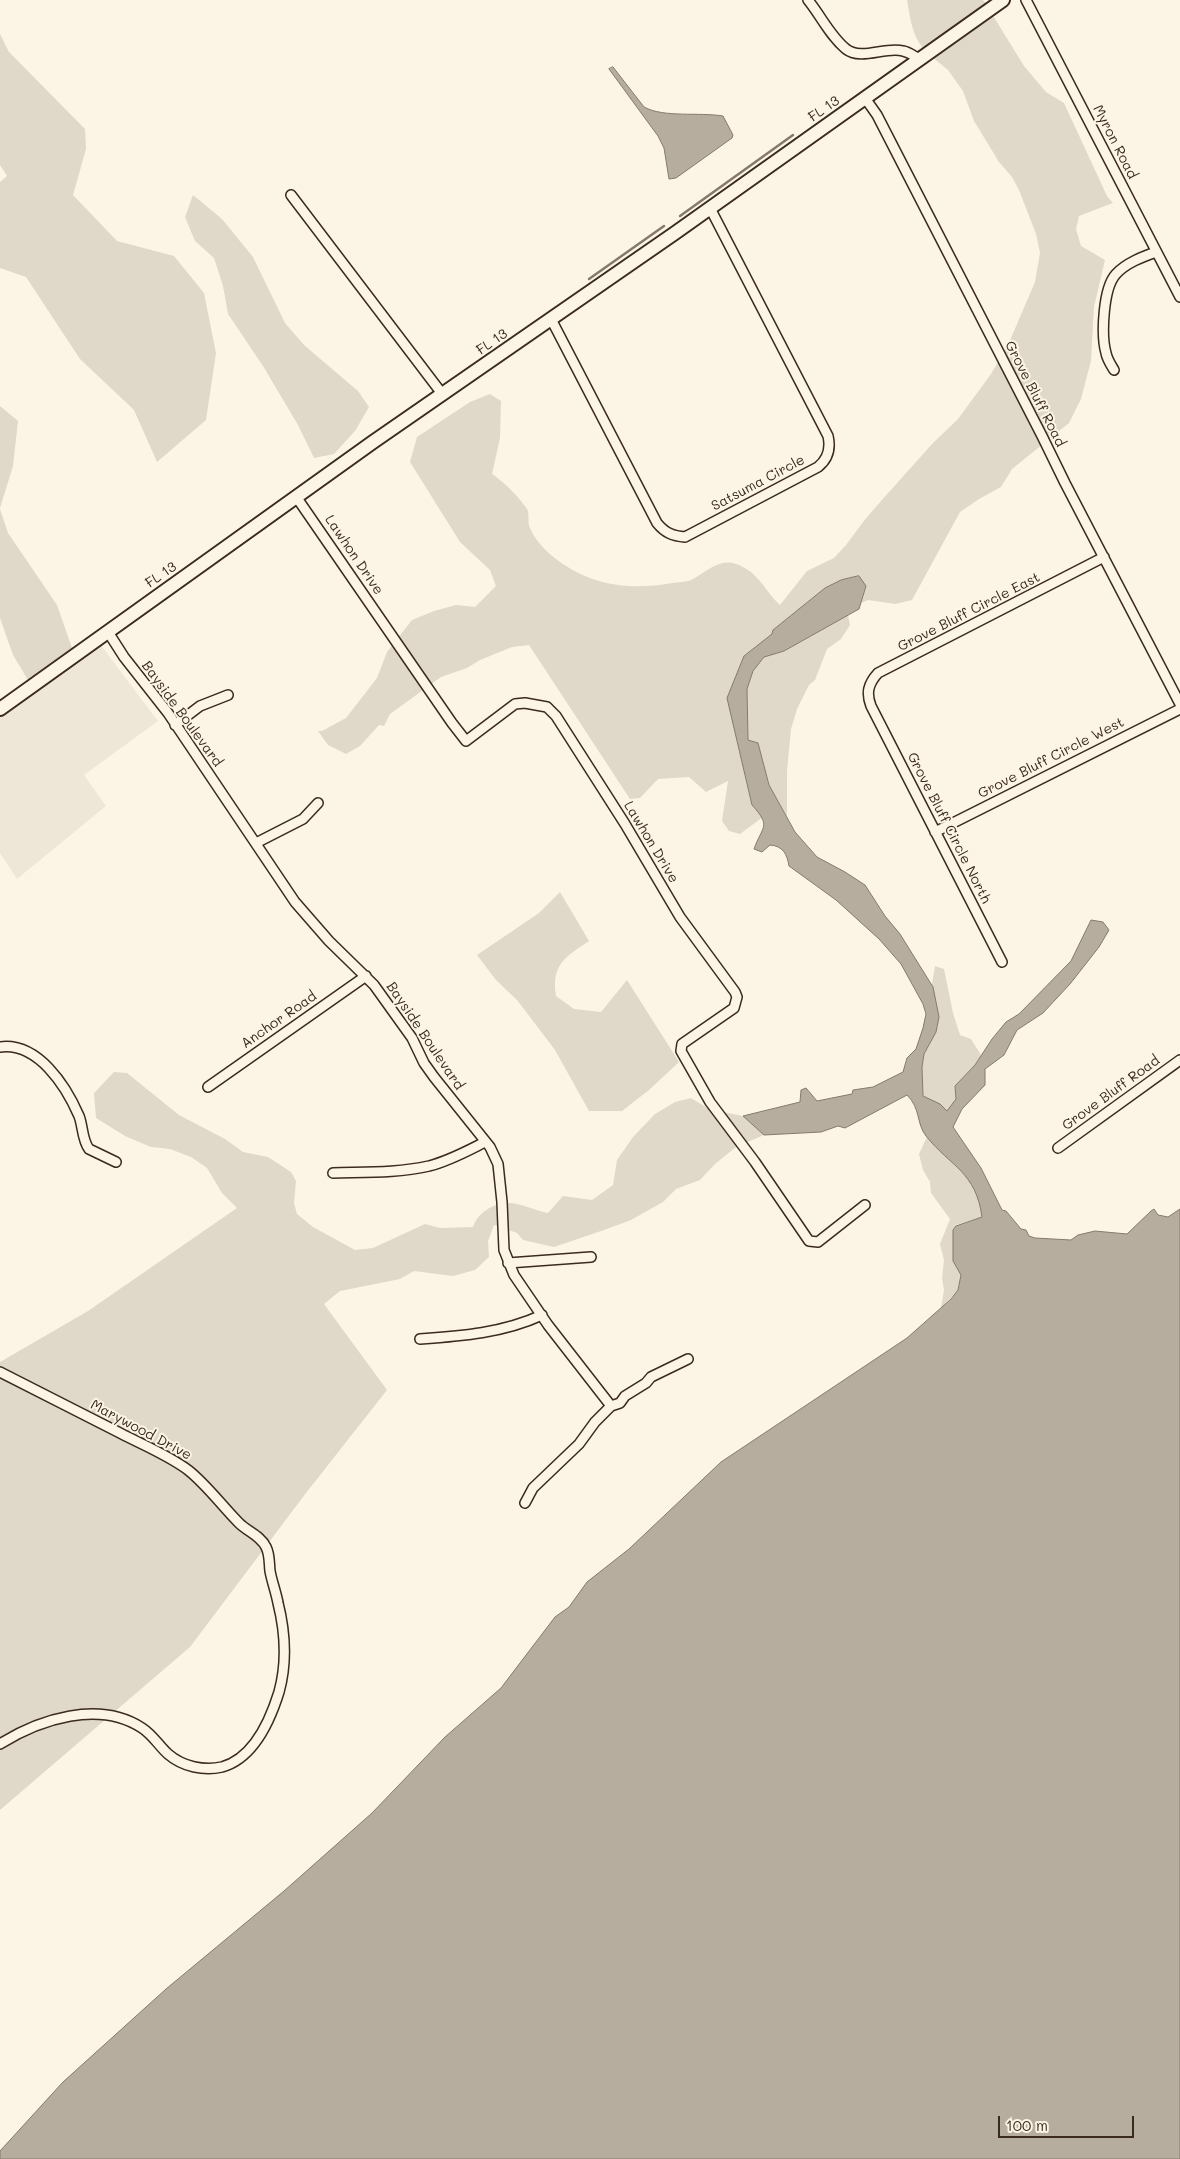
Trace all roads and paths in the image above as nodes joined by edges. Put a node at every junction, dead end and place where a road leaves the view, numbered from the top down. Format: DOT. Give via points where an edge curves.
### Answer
graph roads {
  1 [pos="808,0"];
  2 [pos="1002,0"];
  3 [pos="1026,0"];
  4 [pos="920,60"];
  5 [pos="865,98"];
  6 [pos="291,195"];
  7 [pos="710,208"];
  8 [pos="1156,252"];
  9 [pos="1180,297"];
  10 [pos="551,319"];
  11 [pos="1114,370"];
  12 [pos="443,395"];
  13 [pos="297,498"];
  14 [pos="1104,557"];
  15 [pos="108,632"];
  16 [pos="228,695"];
  17 [pos="1180,704"];
  18 [pos="871,706"];
  19 [pos="0,709"];
  20 [pos="1180,709"];
  21 [pos="175,725"];
  22 [pos="318,802"];
  23 [pos="934,832"];
  24 [pos="256,843"];
  25 [pos="1002,962"];
  26 [pos="366,976"];
  27 [pos="0,1047"];
  28 [pos="1180,1060"];
  29 [pos="208,1087"];
  30 [pos="485,1142"];
  31 [pos="1058,1148"];
  32 [pos="116,1162"];
  33 [pos="333,1173"];
  34 [pos="865,1205"];
  35 [pos="590,1257"];
  36 [pos="508,1263"];
  37 [pos="542,1316"];
  38 [pos="420,1338"];
  39 [pos="688,1359"];
  40 [pos="0,1372"];
  41 [pos="612,1406"];
  42 [pos="525,1503"];
  43 [pos="0,1744"];
  1 -- 4 [label="street" via="834,37 848,50 861,54 902,50"];
  2 -- 4 [label="main road, FL 13"];
  3 -- 8 [label="street, Myron Road"];
  4 -- 5 [label="main road, FL 13"];
  5 -- 7 [label="main road, FL 13"];
  5 -- 14 [label="street, Grove Bluff Road" via="877,115"];
  6 -- 12 [label="street"];
  7 -- 10 [label="main road, FL 13"];
  7 -- 10 [label="street, Satsuma Circle" via="828,436 828,457 818,468 685,537 666,532 657,523"];
  8 -- 9 [label="street, Myron Road"];
  8 -- 11 [label="street" via="1132,262 1115,274 1110,283 1104,342"];
  10 -- 12 [label="main road, FL 13"];
  12 -- 13 [label="main road, FL 13"];
  13 -- 15 [label="main road, FL 13"];
  13 -- 34 [label="street, Lawhon Drive" via="466,740 515,704 547,707 556,716 680,917 735,992 734,1008 682,1044 681,1051 710,1102 756,1162 809,1241 818,1242"];
  14 -- 17 [label="street, Grove Bluff Road"];
  14 -- 18 [label="street, Grove Bluff Circle East" via="878,674 870,685 868,699"];
  15 -- 19 [label="main road, FL 13"];
  15 -- 21 [label="street, Bayside Boulevard"];
  16 -- 21 [label="street" via="200,706"];
  18 -- 23 [label="street, Grove Bluff Circle North"];
  20 -- 23 [label="street, Grove Bluff Circle West"];
  21 -- 24 [label="street, Bayside Boulevard"];
  22 -- 24 [label="street" via="303,819"];
  23 -- 25 [label="street, Grove Bluff Circle North"];
  24 -- 26 [label="street, Bayside Boulevard" via="294,902"];
  26 -- 29 [label="street, Anchor Road"];
  26 -- 30 [label="street, Bayside Boulevard" via="412,1038 424,1064"];
  27 -- 32 [label="street" via="24,1050 49,1067 78,1114 86,1146"];
  28 -- 31 [label="street, Grove Bluff Road"];
  30 -- 33 [label="street" via="428,1166"];
  30 -- 36 [label="street, Bayside Boulevard" via="498,1164 503,1240"];
  35 -- 36 [label="street"];
  36 -- 37 [label="street, Bayside Boulevard"];
  37 -- 38 [label="street" via="492,1332"];
  37 -- 41 [label="street, Bayside Boulevard"];
  39 -- 41 [label="street" via="651,1377"];
  40 -- 43 [label="street, Marywood Drive" via="173,1460 200,1480 242,1526 256,1535 269,1555 285,1654 280,1687 269,1718 251,1748 223,1766 199,1768 183,1764 169,1755 143,1728 128,1720 104,1715 44,1722"];
  41 -- 42 [label="street" via="579,1444 533,1488"];
}
